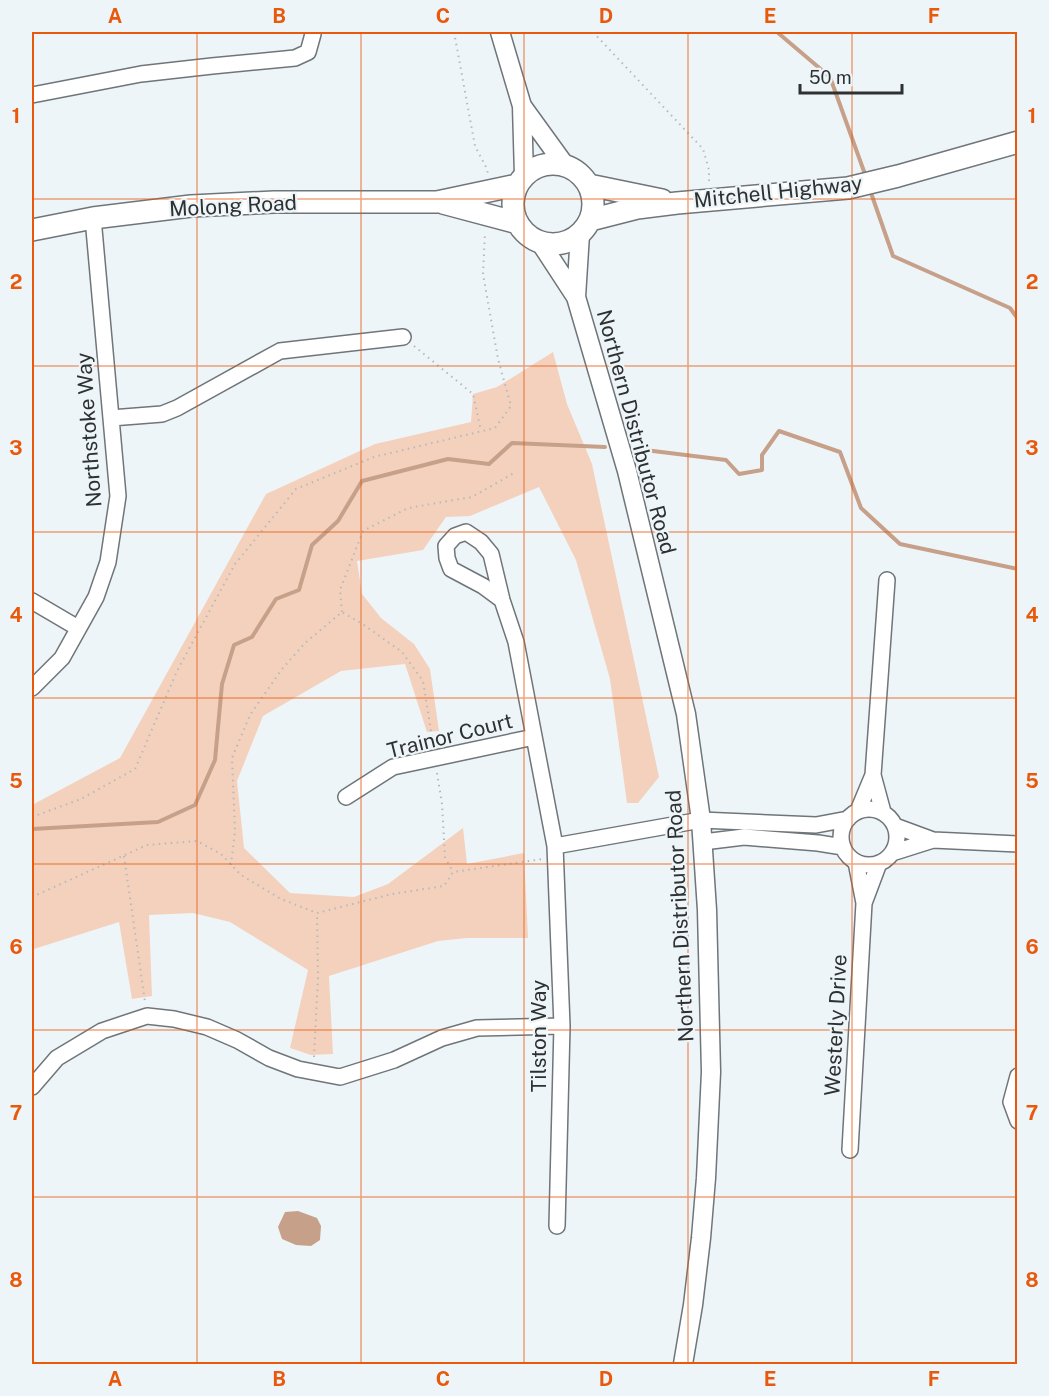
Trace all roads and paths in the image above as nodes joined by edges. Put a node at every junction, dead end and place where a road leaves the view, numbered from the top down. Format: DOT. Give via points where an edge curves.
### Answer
graph roads {
  1 [pos="312,32"];
  2 [pos="454,32"];
  3 [pos="500,32"];
  4 [pos="593,32"];
  5 [pos="32,95"];
  6 [pos="522,106"];
  7 [pos="1017,142"];
  8 [pos="564,164"];
  9 [pos="520,181"];
  10 [pos="589,185"];
  11 [pos="490,190"];
  12 [pos="709,200"];
  13 [pos="437,202"];
  14 [pos="677,203"];
  15 [pos="486,215"];
  16 [pos="93,218"];
  17 [pos="518,223"];
  18 [pos="585,227"];
  19 [pos="32,230"];
  20 [pos="540,242"];
  21 [pos="576,297"];
  22 [pos="403,338"];
  23 [pos="111,418"];
  24 [pos="481,431"];
  25 [pos="514,473"];
  26 [pos="887,580"];
  27 [pos="502,600"];
  28 [pos="32,602"];
  29 [pos="342,612"];
  30 [pos="78,628"];
  31 [pos="32,688"];
  32 [pos="534,737"];
  33 [pos="435,759"];
  34 [pos="873,775"];
  35 [pos="346,797"];
  36 [pos="883,812"];
  37 [pos="853,815"];
  38 [pos="32,816"];
  39 [pos="700,820"];
  40 [pos="895,826"];
  41 [pos="933,840"];
  42 [pos="703,842"];
  43 [pos="1017,844"];
  44 [pos="843,847"];
  45 [pos="555,851"];
  46 [pos="892,854"];
  47 [pos="124,856"];
  48 [pos="856,862"];
  49 [pos="879,863"];
  50 [pos="231,865"];
  51 [pos="453,872"];
  52 [pos="32,897"];
  53 [pos="864,903"];
  54 [pos="316,913"];
  55 [pos="147,1017"];
  56 [pos="562,1026"];
  57 [pos="313,1071"];
  58 [pos="1017,1076"];
  59 [pos="32,1087"];
  60 [pos="1017,1121"];
  61 [pos="850,1150"];
  62 [pos="558,1226"];
  63 [pos="683,1365"];
  1 -- 5 [label="street" via="308,52 295,58 141,74"];
  2 -- 11 [label="path" via="475,146 487,169"];
  3 -- 6 [label="main road"];
  4 -- 12 [label="path" via="703,149 709,170"];
  6 -- 8 [label="main road"];
  6 -- 9 [label="main road"];
  7 -- 12 [label="highway, Mitchell Highway" via="848,188"];
  8 -- 9 [label="highway" via="536,167"];
  8 -- 10 [label="highway" via="578,171"];
  9 -- 11 [label="highway, Molong Road"];
  9 -- 17 [label="highway" via="513,206"];
  10 -- 14 [label="highway, Mitchell Highway"];
  10 -- 18 [label="highway" via="594,204"];
  11 -- 13 [label="highway, Molong Road"];
  12 -- 14 [label="highway, Mitchell Highway"];
  13 -- 15 [label="highway, Molong Road"];
  13 -- 16 [label="highway, Molong Road" via="274,202 191,206"];
  14 -- 18 [label="highway, Mitchell Highway" via="637,208"];
  15 -- 17 [label="highway, Molong Road"];
  15 -- 24 [label="path" via="483,274 511,406 495,428"];
  16 -- 19 [label="highway, Molong Road"];
  16 -- 23 [label="street, Northstoke Way"];
  17 -- 20 [label="highway"];
  18 -- 20 [label="highway" via="561,244"];
  18 -- 21 [label="main road, Northern Distributor Road"];
  20 -- 21 [label="main road, Northern Distributor Road"];
  21 -- 39 [label="main road, Northern Distributor Road" via="627,471 686,714"];
  22 -- 23 [label="street" via="280,351 162,414"];
  22 -- 24 [label="path" via="473,394"];
  23 -- 30 [label="street, Northstoke Way" via="118,496 116,518 108,562 96,597"];
  24 -- 38 [label="path" via="374,457 296,489 235,564 177,671 135,769 81,799"];
  25 -- 29 [label="path" via="472,497 408,508 363,531 340,590"];
  26 -- 34 [label="street"];
  27 -- 27 [label="street, Tilston Way" via="451,569 446,546 455,536 466,532 490,554"];
  27 -- 32 [label="street, Tilston Way" via="516,642"];
  28 -- 30 [label="street"];
  29 -- 33 [label="path" via="402,652 423,681"];
  29 -- 50 [label="path" via="305,643 250,715 232,758 235,831"];
  30 -- 31 [label="street, Northstoke Way" via="62,658"];
  32 -- 33 [label="street, Trainor Court"];
  32 -- 45 [label="street, Tilston Way"];
  33 -- 35 [label="street, Trainor Court" via="393,767"];
  33 -- 51 [label="path" via="445,857"];
  34 -- 36 [label="street"];
  34 -- 37 [label="street"];
  36 -- 37 [label="street" via="866,809"];
  36 -- 40 [label="street"];
  37 -- 39 [label="street" via="816,825"];
  37 -- 44 [label="street" via="842,827"];
  39 -- 42 [label="main road, Northern Distributor Road"];
  39 -- 45 [label="street"];
  40 -- 41 [label="street"];
  40 -- 46 [label="street" via="897,840"];
  41 -- 43 [label="street"];
  41 -- 46 [label="street"];
  42 -- 44 [label="street" via="744,837"];
  42 -- 63 [label="main road, Northern Distributor Road" via="710,1021 709,1120 701,1238"];
  44 -- 48 [label="street"];
  45 -- 51 [label="path"];
  45 -- 56 [label="street, Tilston Way"];
  46 -- 49 [label="street"];
  47 -- 50 [label="path" via="147,845 197,841 221,854"];
  47 -- 52 [label="path"];
  47 -- 55 [label="path"];
  48 -- 49 [label="street"];
  48 -- 53 [label="street, Westerly Drive"];
  49 -- 53 [label="street, Westerly Drive"];
  50 -- 54 [label="path" via="281,899"];
  51 -- 54 [label="path" via="444,886"];
  53 -- 61 [label="street, Westerly Drive"];
  54 -- 57 [label="path" via="318,978"];
  55 -- 57 [label="street" via="207,1027 269,1058"];
  55 -- 59 [label="street" via="102,1031 57,1058"];
  56 -- 57 [label="street" via="477,1028 340,1077"];
  56 -- 62 [label="street, Tilston Way"];
  58 -- 60 [label="street" via="1011,1102"];
}
